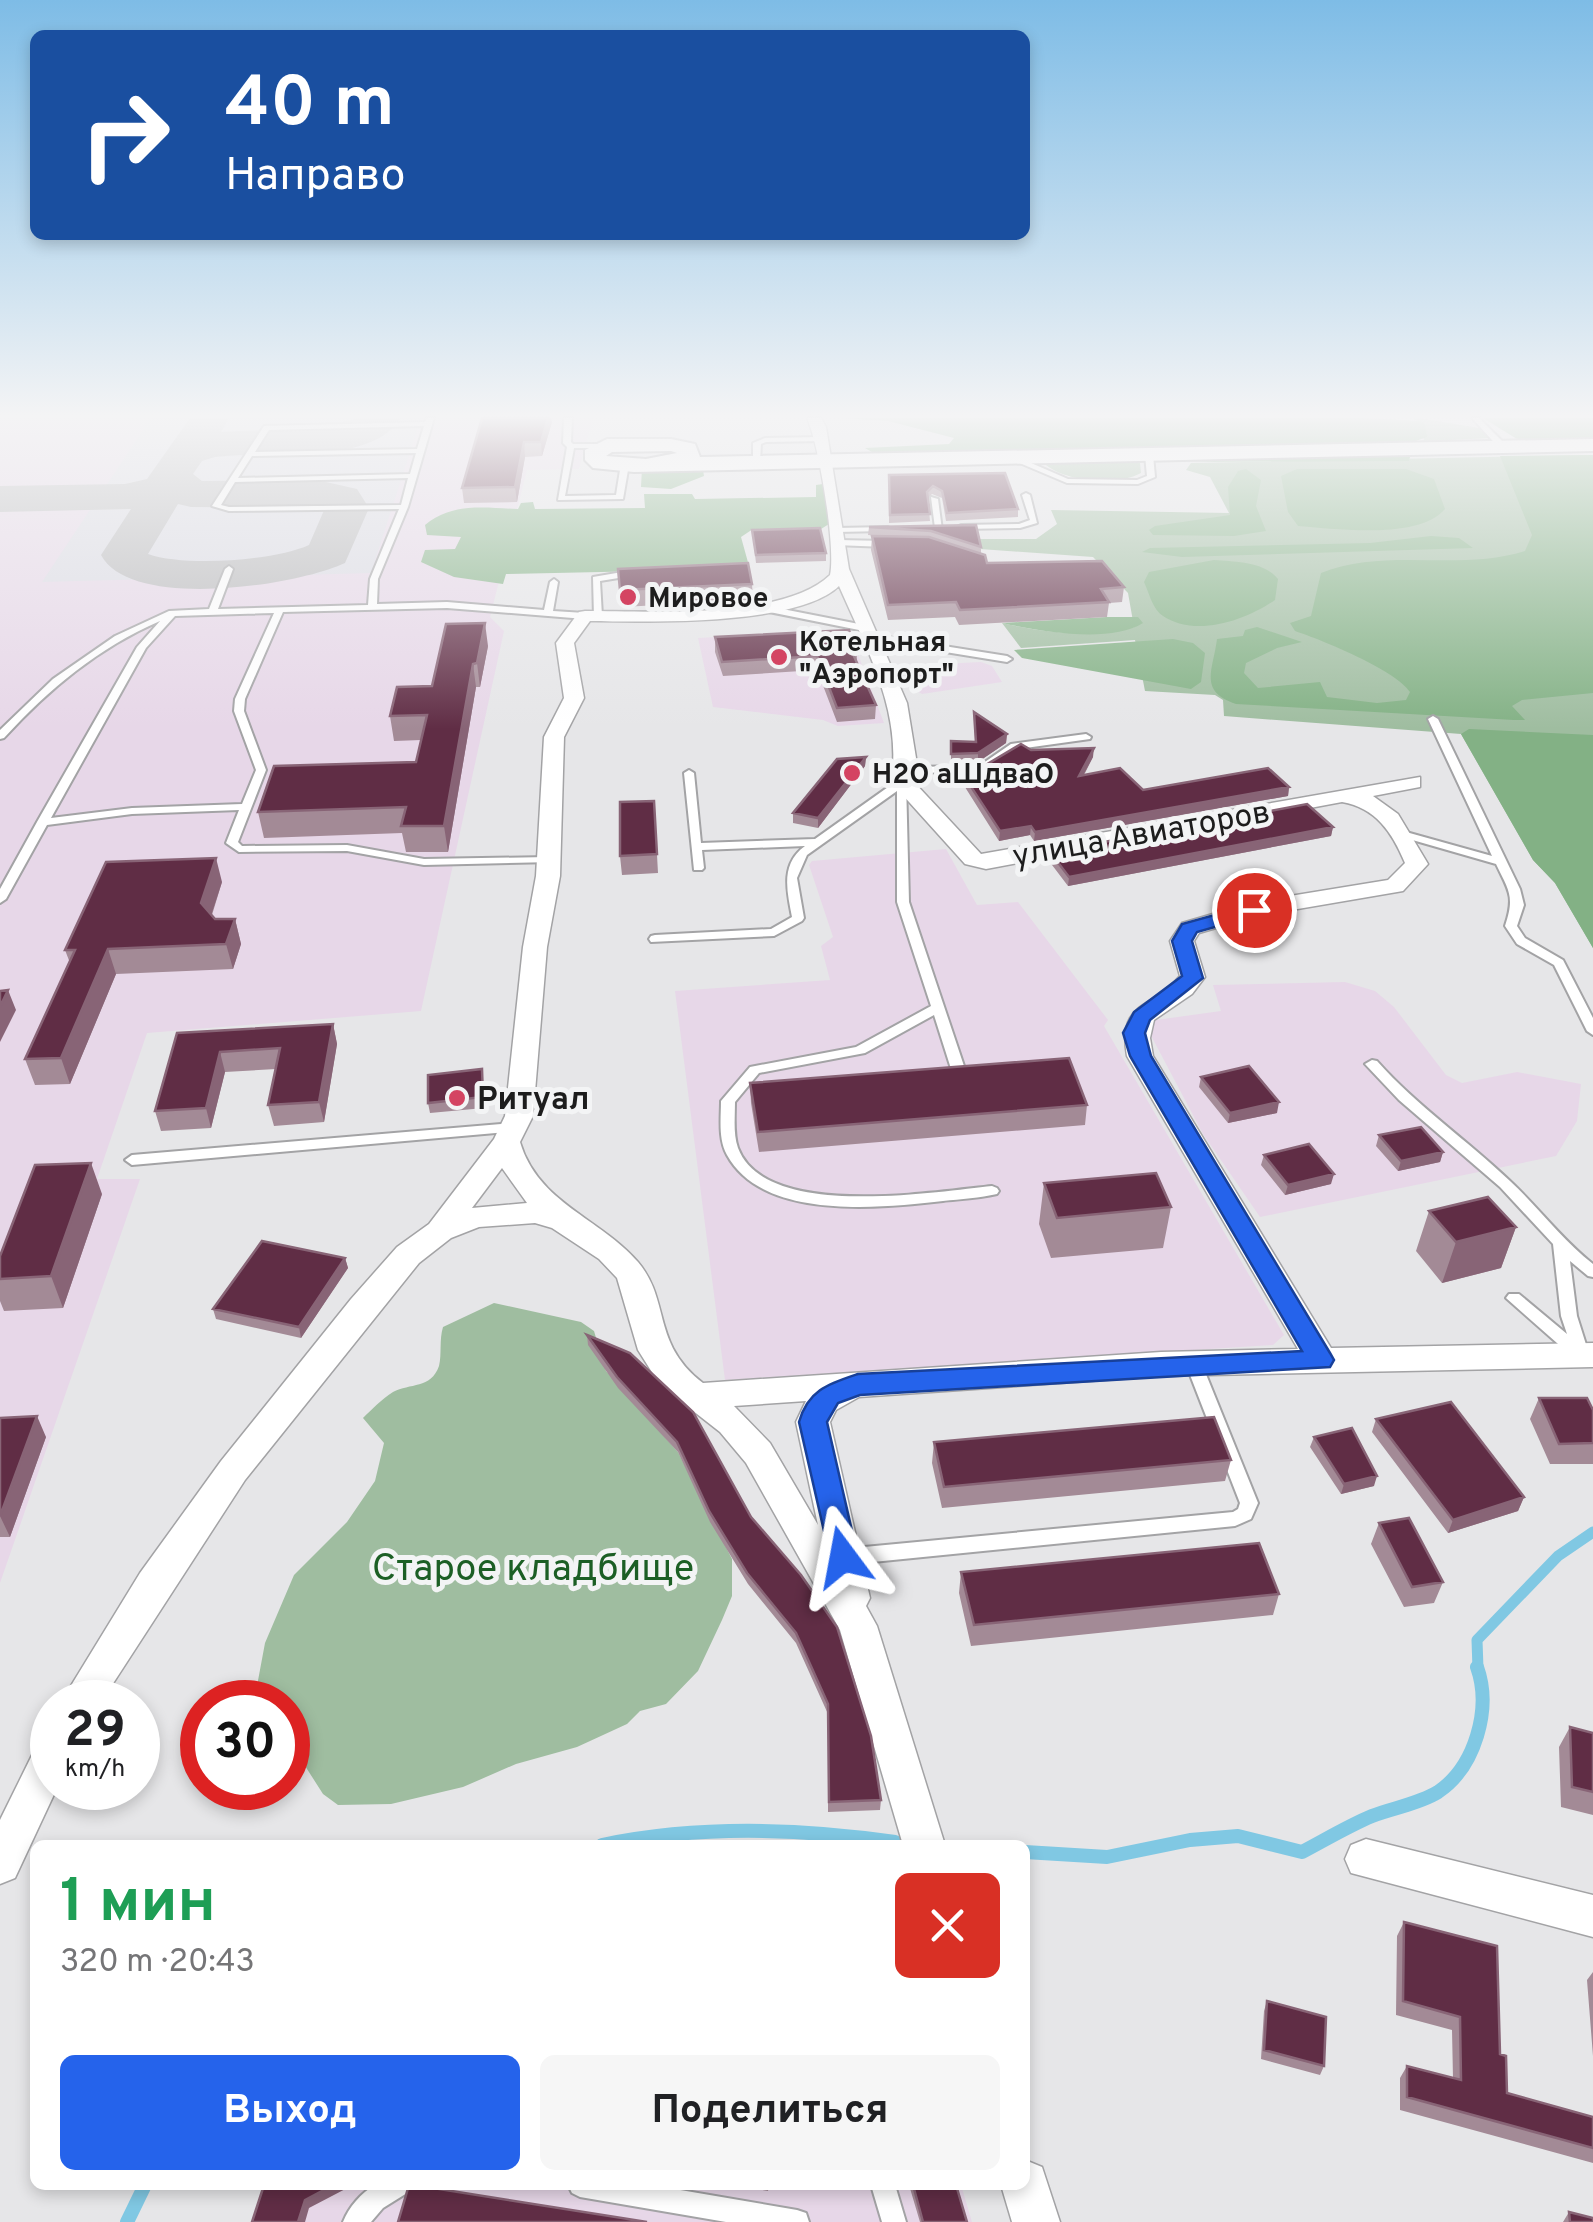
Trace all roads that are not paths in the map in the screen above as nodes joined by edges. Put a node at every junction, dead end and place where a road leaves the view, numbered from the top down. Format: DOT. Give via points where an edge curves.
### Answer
graph roads {
  1 [pos="398,522"];
  2 [pos="835,522"];
  3 [pos="938,522"];
  4 [pos="1032,522"];
  5 [pos="890,528"];
  6 [pos="923,528"];
  7 [pos="939,528"];
  8 [pos="837,536"];
  9 [pos="897,544"];
  10 [pos="228,570"];
  11 [pos="840,570"];
  12 [pos="650,573"];
  13 [pos="554,582"];
  14 [pos="372,606"];
  15 [pos="758,608"];
  16 [pos="280,611"];
  17 [pos="548,611"];
  18 [pos="212,612"];
  19 [pos="172,613"];
  20 [pos="591,616"];
  21 [pos="866,632"];
  22 [pos="1006,660"];
  23 [pos="1433,719"];
  24 [pos="0,736"];
  25 [pos="1086,737"];
  26 [pos="689,774"];
  27 [pos="904,776"];
  28 [pos="1412,782"];
  29 [pos="1344,796"];
  30 [pos="246,808"];
  31 [pos="44,822"];
  32 [pos="1406,836"];
  33 [pos="817,842"];
  34 [pos="696,848"];
  35 [pos="548,860"];
  36 [pos="1499,860"];
  37 [pos="698,868"];
  38 [pos="0,899"];
  39 [pos="655,939"];
  40 [pos="938,1007"];
  41 [pos="1593,1032"];
  42 [pos="1372,1064"];
  43 [pos="960,1074"];
  44 [pos="510,1135"];
  45 [pos="132,1160"];
  46 [pos="992,1190"];
  47 [pos="562,1220"];
  48 [pos="440,1231"];
  49 [pos="1560,1244"];
  50 [pos="1593,1272"];
  51 [pos="1514,1298"];
  52 [pos="1587,1354"];
  53 [pos="1321,1360"];
  54 [pos="1193,1362"];
  55 [pos="858,1384"];
  56 [pos="696,1396"];
  57 [pos="843,1557"];
  58 [pos="858,1626"];
  59 [pos="93,1680"];
  60 [pos="30,1802"];
  61 [pos="922,1840"];
  62 [pos="1366,1859"];
  63 [pos="0,1864"];
  64 [pos="1593,1916"];
  65 [pos="390,2190"];
  66 [pos="609,2190"];
  67 [pos="885,2190"];
  68 [pos="1027,2190"];
  69 [pos="355,2222"];
  70 [pos="797,2222"];
  71 [pos="894,2222"];
  72 [pos="1036,2222"];
  1 -- 14 [label="lane" via="374,579"];
  2 -- 8 [label="street"];
  3 -- 7 [label="lane"];
  4 -- 7 [label="lane"];
  5 -- 8 [label="lane"];
  6 -- 7 [label="lane"];
  8 -- 9 [label="lane"];
  8 -- 11 [label="street"];
  10 -- 18 [label="lane"];
  11 -- 15 [label="street" via="822,592"];
  11 -- 21 [label="street"];
  12 -- 20 [label="lane" via="596,579"];
  13 -- 17 [label="lane"];
  14 -- 16 [label="lane"];
  14 -- 17 [label="lane"];
  15 -- 20 [label="street"];
  15 -- 21 [label="lane"];
  16 -- 18 [label="lane"];
  16 -- 30 [label="lane" via="240,699 261,770"];
  17 -- 20 [label="lane"];
  18 -- 19 [label="lane"];
  19 -- 24 [label="lane" via="66,669"];
  19 -- 31 [label="lane" via="142,647"];
  20 -- 35 [label="street" via="566,643 574,698 554,736"];
  21 -- 22 [label="lane"];
  21 -- 27 [label="street" via="903,722"];
  23 -- 36 [label="lane"];
  25 -- 27 [label="lane" via="1015,746 982,770"];
  26 -- 34 [label="lane"];
  27 -- 29 [label="street, улица Авиаторов" via="963,852 986,862"];
  27 -- 33 [label="lane"];
  27 -- 40 [label="lane" via="904,902"];
  28 -- 29 [label="street, улица Авиаторов"];
  29 -- 32 [label="street" via="1367,798"];
  30 -- 31 [label="lane"];
  30 -- 35 [label="lane" via="232,843 239,850 347,848 424,862"];
  31 -- 38 [label="lane"];
  32 -- 36 [label="lane"];
  32 -- 53 [label="street" via="1417,864 1395,886 1190,928 1182,941 1193,978 1135,1024 1140,1056"];
  33 -- 34 [label="lane"];
  33 -- 39 [label="lane" via="793,864 798,918 790,924 774,932"];
  34 -- 37 [label="lane"];
  35 -- 44 [label="street" via="519,1116"];
  36 -- 41 [label="lane" via="1518,905 1510,926 1521,941 1559,963"];
  40 -- 43 [label="lane"];
  40 -- 46 [label="lane" via="860,1050 755,1070 728,1101 733,1153 765,1185 796,1195 867,1200"];
  42 -- 49 [label="lane" via="1425,1119 1503,1182"];
  44 -- 45 [label="lane"];
  44 -- 47 [label="street" via="510,1162"];
  44 -- 48 [label="street"];
  47 -- 48 [label="street" via="508,1212"];
  47 -- 56 [label="street" via="610,1251 630,1274 654,1350"];
  48 -- 59 [label="street" via="367,1301 206,1508"];
  49 -- 50 [label="lane"];
  49 -- 52 [label="lane" via="1569,1316"];
  51 -- 52 [label="lane"];
  52 -- 53 [label="street"];
  53 -- 54 [label="street"];
  54 -- 55 [label="street"];
  54 -- 57 [label="lane" via="1249,1502 1235,1520"];
  55 -- 56 [label="street"];
  55 -- 57 [label="street" via="828,1396 813,1422"];
  56 -- 58 [label="street" via="758,1453"];
  57 -- 58 [label="street"];
  58 -- 61 [label="street"];
  60 -- 63 [label="street"];
  62 -- 64 [label="street"];
  65 -- 69 [label="lane"];
  66 -- 70 [label="lane"];
  67 -- 71 [label="lane"];
  68 -- 72 [label="street"];
}
